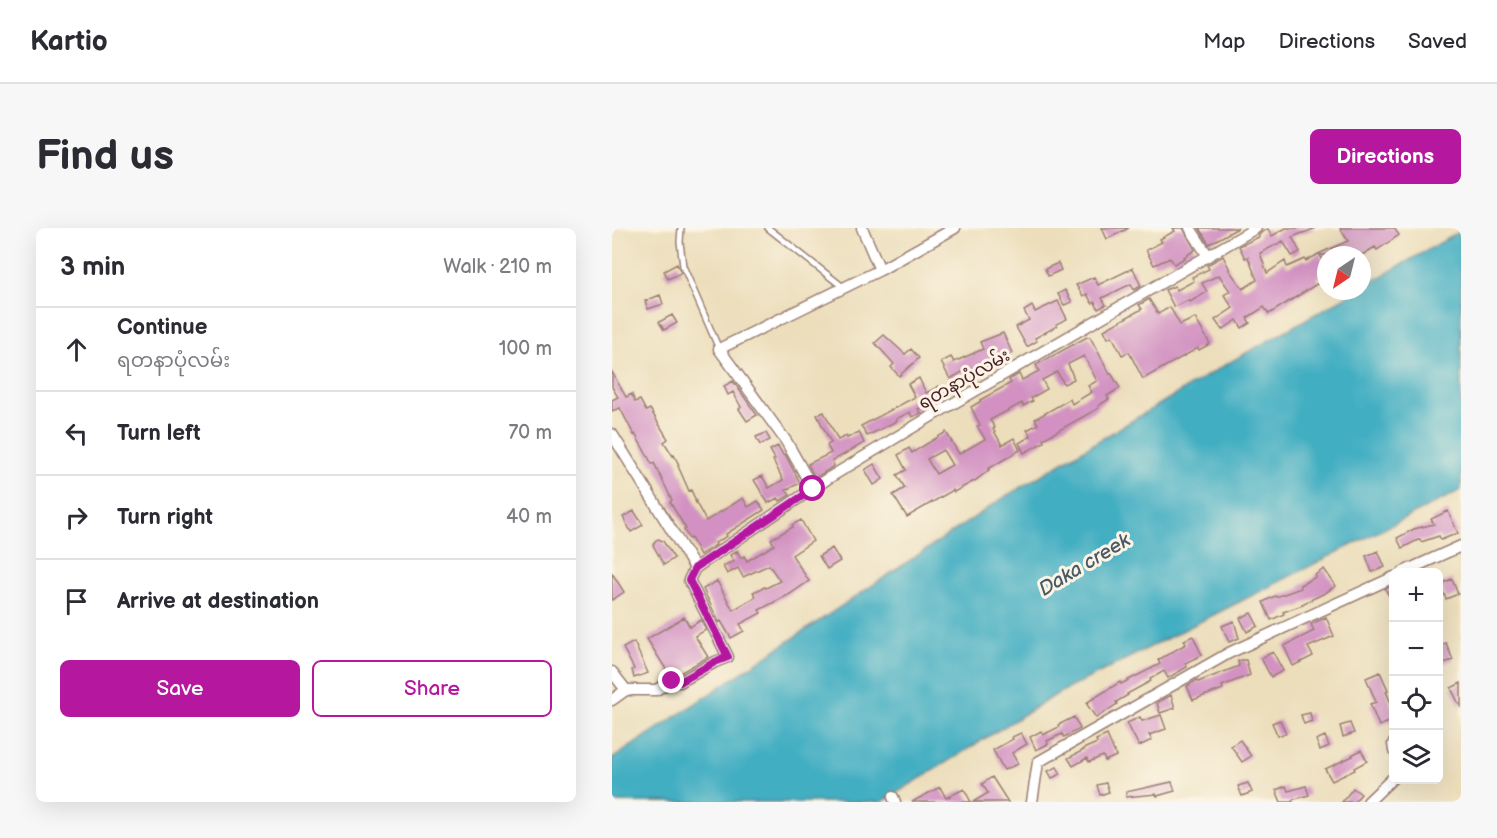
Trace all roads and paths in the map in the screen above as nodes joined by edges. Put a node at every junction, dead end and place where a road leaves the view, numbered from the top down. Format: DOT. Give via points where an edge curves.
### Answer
graph roads {
  1 [pos="681,228"];
  2 [pos="768,228"];
  3 [pos="862,228"];
  4 [pos="955,228"];
  5 [pos="1190,228"];
  6 [pos="1256,228"];
  7 [pos="1208,256"];
  8 [pos="880,270"];
  9 [pos="845,288"];
  10 [pos="719,349"];
  11 [pos="612,434"];
  12 [pos="813,489"];
  13 [pos="1461,546"];
  14 [pos="695,568"];
  15 [pos="1414,568"];
  16 [pos="1389,579"];
  17 [pos="612,672"];
  18 [pos="626,690"];
  19 [pos="612,700"];
  20 [pos="1389,782"];
  21 [pos="1032,802"];
  22 [pos="1368,802"];
  1 -- 10 [label="lane" via="683,266"];
  2 -- 9 [label="lane"];
  3 -- 8 [label="street"];
  4 -- 8 [label="street"];
  5 -- 7 [label="street"];
  6 -- 7 [label="street, ရတနာပုံလမ်း"];
  7 -- 12 [label="street, ရတနာပုံလမ်း"];
  8 -- 9 [label="street"];
  9 -- 10 [label="street"];
  10 -- 12 [label="street" via="786,441"];
  11 -- 14 [label="street"];
  12 -- 14 [label="street, ရတနာပုံလမ်း"];
  13 -- 15 [label="street"];
  14 -- 18 [label="street" via="689,580 728,657 656,690"];
  16 -- 21 [label="street" via="1229,653 1038,762"];
  17 -- 18 [label="street"];
  18 -- 19 [label="street"];
  20 -- 22 [label="street"];
}
